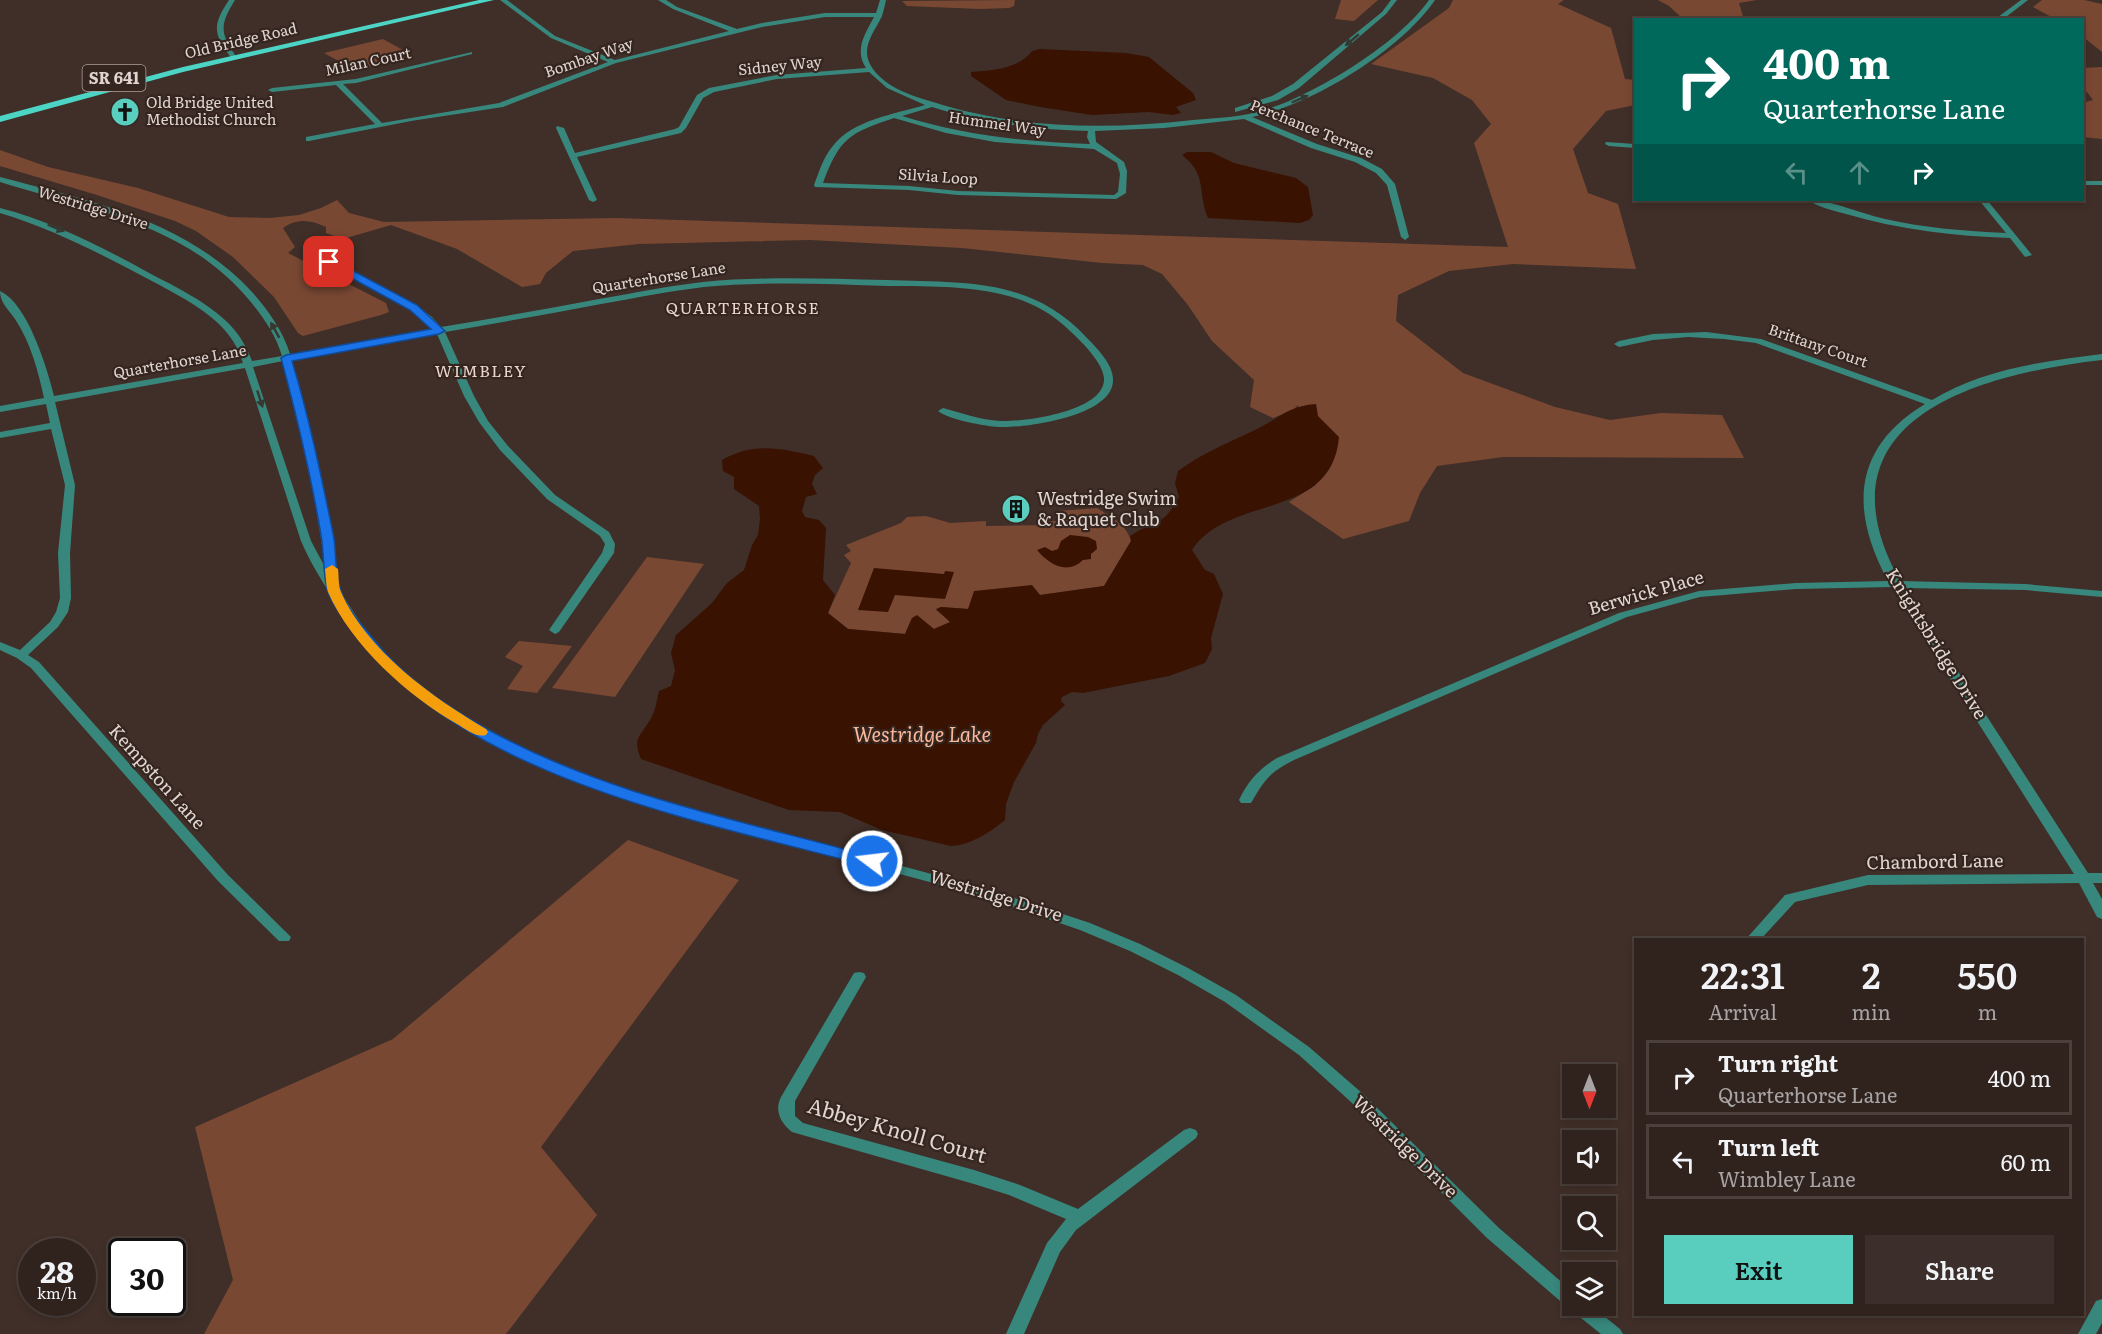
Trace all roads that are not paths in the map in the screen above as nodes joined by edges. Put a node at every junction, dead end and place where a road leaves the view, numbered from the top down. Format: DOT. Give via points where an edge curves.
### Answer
graph roads {
  1 [pos="232,0"];
  2 [pos="456,0"];
  3 [pos="490,0"];
  4 [pos="503,0"];
  5 [pos="661,0"];
  6 [pos="883,0"];
  7 [pos="1394,0"];
  8 [pos="1432,0"];
  9 [pos="2025,0"];
  10 [pos="880,15"];
  11 [pos="2000,18"];
  12 [pos="735,31"];
  13 [pos="470,53"];
  14 [pos="231,55"];
  15 [pos="614,62"];
  16 [pos="871,70"];
  17 [pos="339,84"];
  18 [pos="272,90"];
  19 [pos="931,105"];
  20 [pos="0,109"];
  21 [pos="1233,112"];
  22 [pos="1244,116"];
  23 [pos="897,117"];
  24 [pos="0,119"];
  25 [pos="1203,122"];
  26 [pos="380,125"];
  27 [pos="560,128"];
  28 [pos="1092,129"];
  29 [pos="309,139"];
  30 [pos="1609,144"];
  31 [pos="1634,146"];
  32 [pos="1096,147"];
  33 [pos="572,156"];
  34 [pos="0,179"];
  35 [pos="2084,183"];
  36 [pos="2102,183"];
  37 [pos="593,200"];
  38 [pos="1815,201"];
  39 [pos="1984,201"];
  40 [pos="0,210"];
  41 [pos="2013,236"];
  42 [pos="1405,237"];
  43 [pos="310,252"];
  44 [pos="2028,255"];
  45 [pos="0,294"];
  46 [pos="439,331"];
  47 [pos="1619,344"];
  48 [pos="2102,357"];
  49 [pos="286,358"];
  50 [pos="249,365"];
  51 [pos="50,399"];
  52 [pos="1931,403"];
  53 [pos="0,409"];
  54 [pos="943,411"];
  55 [pos="56,425"];
  56 [pos="0,435"];
  57 [pos="1896,585"];
  58 [pos="334,591"];
  59 [pos="2102,594"];
  60 [pos="555,630"];
  61 [pos="0,646"];
  62 [pos="21,655"];
  63 [pos="1246,800"];
  64 [pos="2082,878"];
  65 [pos="2102,878"];
  66 [pos="2102,914"];
  67 [pos="284,937"];
  68 [pos="1754,938"];
  69 [pos="860,977"];
  70 [pos="1190,1134"];
  71 [pos="1079,1217"];
  72 [pos="1562,1292"];
  73 [pos="1591,1316"];
  74 [pos="1015,1334"];
  75 [pos="1614,1334"];
  1 -- 14 [label="street" via="218,32"];
  2 -- 14 [label="main road, Old Bridge Road / SR 641"];
  3 -- 14 [label="main road, Old Bridge Road / SR 641"];
  4 -- 15 [label="street" via="554,37"];
  5 -- 12 [label="street"];
  6 -- 10 [label="street"];
  7 -- 21 [label="street, one-way" via="1384,13 1296,86 1275,98"];
  22 -- 8 [label="street, one-way" via="1282,106 1321,89 1410,27"];
  9 -- 11 [label="street"];
  10 -- 12 [label="street, Bombay Way" via="810,16"];
  10 -- 16 [label="street" via="863,46"];
  12 -- 15 [label="street, Bombay Way"];
  13 -- 17 [label="street, Milan Court"];
  14 -- 20 [label="main road, Old Bridge Road / SR 641" via="75,88"];
  14 -- 24 [label="main road, Old Bridge Road / SR 641"];
  15 -- 26 [label="street, Bombay Way" via="506,104"];
  16 -- 19 [label="street" via="897,90"];
  16 -- 33 [label="street, Sidney Way" via="777,76 722,87 700,97 678,131"];
  17 -- 18 [label="street, Milan Court"];
  17 -- 26 [label="street"];
  19 -- 23 [label="street, Silvia Loop"];
  19 -- 28 [label="street" via="1010,123"];
  21 -- 22 [label="street, Perchance Terrace"];
  21 -- 25 [label="street"];
  22 -- 25 [label="street"];
  22 -- 42 [label="street, Perchance Terrace" via="1379,171 1391,184"];
  23 -- 32 [label="street, Hummel Way" via="985,138"];
  23 -- 32 [label="street, Silvia Loop" via="858,130 840,142 818,185 958,193 1121,195 1122,165"];
  25 -- 28 [label="street"];
  26 -- 29 [label="street, Bombay Way"];
  27 -- 33 [label="street"];
  28 -- 32 [label="street" via="1090,136"];
  30 -- 31 [label="street"];
  33 -- 37 [label="street"];
  49 -- 34 [label="street, Westridge Drive, one-way" via="279,336 254,299 192,246 128,216"];
  35 -- 36 [label="street"];
  38 -- 41 [label="street" via="1890,223"];
  39 -- 41 [label="street"];
  40 -- 50 [label="street, Westridge Drive, one-way" via="78,237 199,303 232,330"];
  41 -- 44 [label="street"];
  43 -- 46 [label="street" via="414,307"];
  45 -- 51 [label="street" via="14,308 30,336"];
  46 -- 49 [label="street, Quarterhorse Lane"];
  46 -- 54 [label="street, Quarterhorse Lane" via="677,288 749,280 952,285 1011,295 1049,309 1076,332 1108,373 1106,390 1098,399 1042,421 990,424"];
  46 -- 60 [label="street" via="469,396 504,448 550,497 605,534 610,544 608,553"];
  47 -- 52 [label="street, Brittany Court" via="1678,335 1738,337"];
  48 -- 52 [label="street, Knightsbridge Drive" via="1997,375"];
  49 -- 50 [label="street, Quarterhorse Lane"];
  49 -- 58 [label="street, Westridge Drive" via="306,430 328,537"];
  50 -- 51 [label="street, Quarterhorse Lane"];
  50 -- 58 [label="street, Westridge Drive, one-way" via="306,541 318,569"];
  51 -- 53 [label="street, Quarterhorse Lane"];
  51 -- 55 [label="street"];
  52 -- 57 [label="street, Knightsbridge Drive" via="1895,432 1872,474 1868,495 1870,518 1876,542"];
  55 -- 56 [label="street"];
  55 -- 62 [label="street" via="70,481 65,599 52,627"];
  57 -- 59 [label="street, Berwick Place" via="2025,587"];
  57 -- 63 [label="street, Berwick Place" via="1741,589 1699,594 1623,615 1274,764 1251,786"];
  57 -- 64 [label="street, Knightsbridge Drive"];
  58 -- 72 [label="street, Westridge Drive" via="380,657 409,684 450,714 516,751 641,800 1027,904 1136,948 1211,988 1275,1029 1316,1062 1383,1122 1483,1224"];
  61 -- 62 [label="street, Kempston Lane"];
  62 -- 67 [label="street, Kempston Lane" via="223,878"];
  64 -- 65 [label="street, Chambord Lane"];
  64 -- 66 [label="street, Knightsbridge Drive"];
  64 -- 68 [label="street, Chambord Lane" via="1868,880 1790,898"];
  69 -- 71 [label="street, Abbey Knoll Court" via="787,1101 785,1112 789,1122 798,1128 1014,1190"];
  70 -- 71 [label="street"];
  71 -- 74 [label="street" via="1053,1248"];
  73 -- 75 [label="street"];
}
